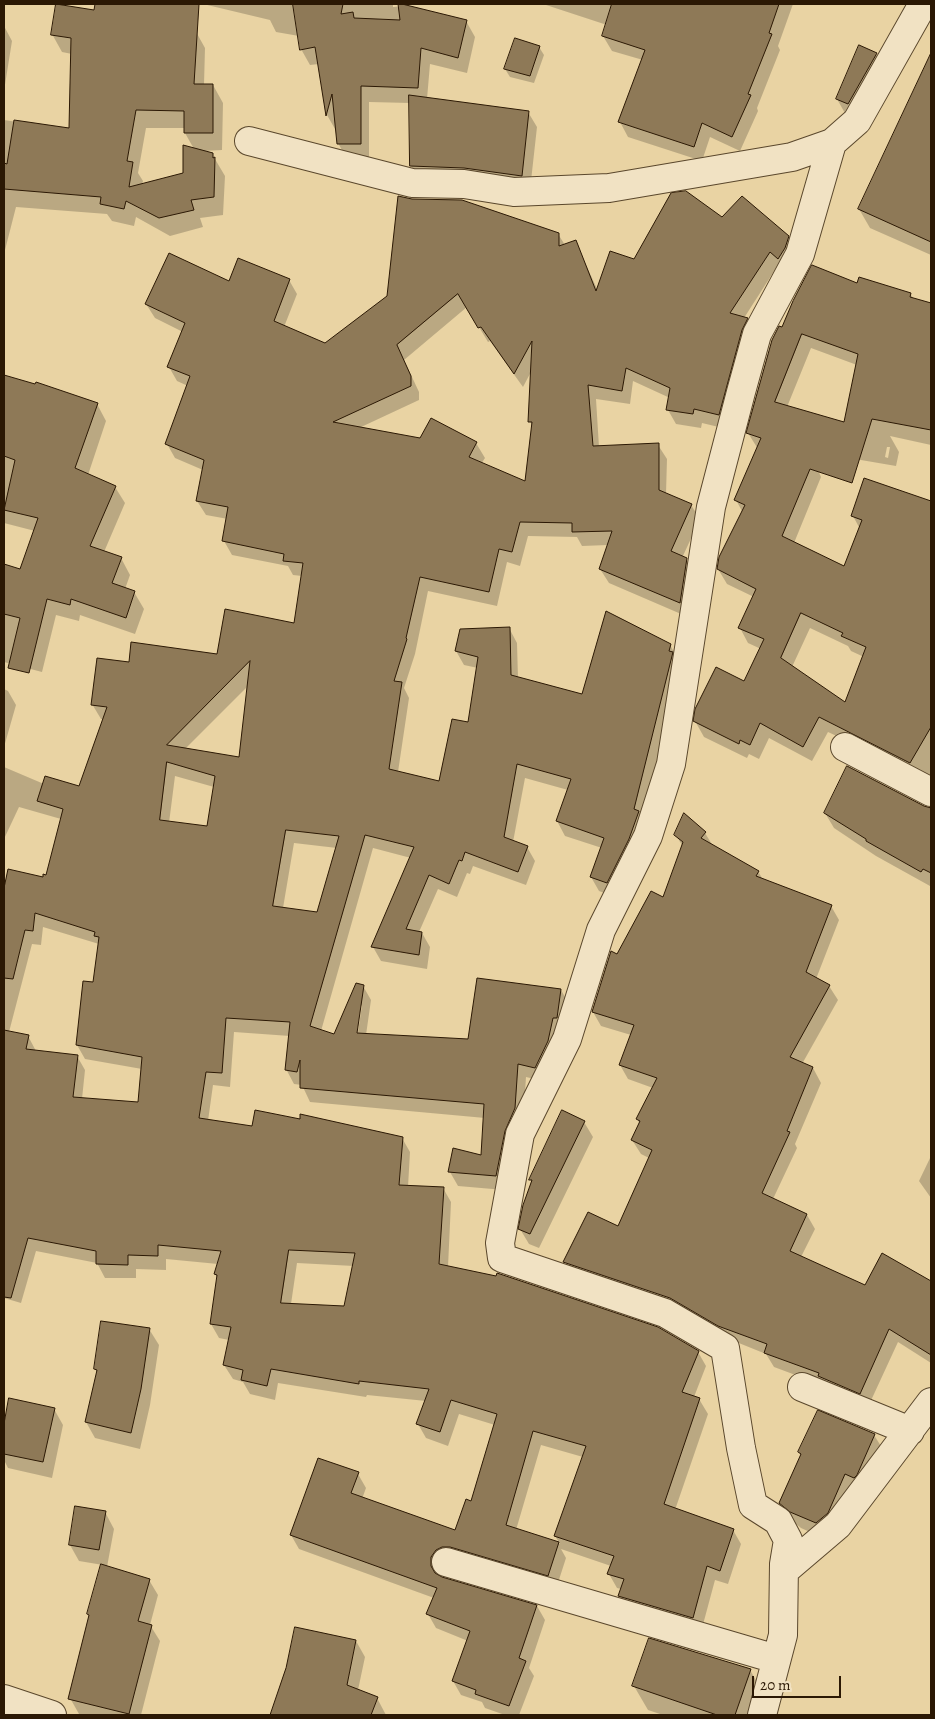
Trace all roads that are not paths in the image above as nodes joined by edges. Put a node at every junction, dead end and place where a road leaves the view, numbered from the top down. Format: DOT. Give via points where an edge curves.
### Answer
graph roads {
  1 [pos="923,4"];
  2 [pos="249,141"];
  3 [pos="832,142"];
  4 [pos="845,747"];
  5 [pos="931,792"];
  6 [pos="802,1387"];
  7 [pos="931,1402"];
  8 [pos="910,1431"];
  9 [pos="446,1562"];
  10 [pos="784,1571"];
  11 [pos="776,1659"];
  12 [pos="4,1698"];
  13 [pos="52,1715"];
  14 [pos="762,1715"];
  1 -- 3 [label="street" via="857,121"];
  2 -- 3 [label="street" via="412,183 464,184 514,192 609,188 792,156"];
  3 -- 10 [label="street" via="800,254 757,334 711,507 671,764 648,836 601,930 567,1039 520,1134 500,1243 502,1258 665,1313 726,1348 740,1448 753,1505 778,1521 788,1540"];
  4 -- 5 [label="street"];
  6 -- 8 [label="street"];
  7 -- 8 [label="street"];
  8 -- 10 [label="street" via="838,1526"];
  9 -- 11 [label="street"];
  10 -- 11 [label="street" via="783,1635"];
  11 -- 14 [label="street"];
  12 -- 13 [label="street"];
}
